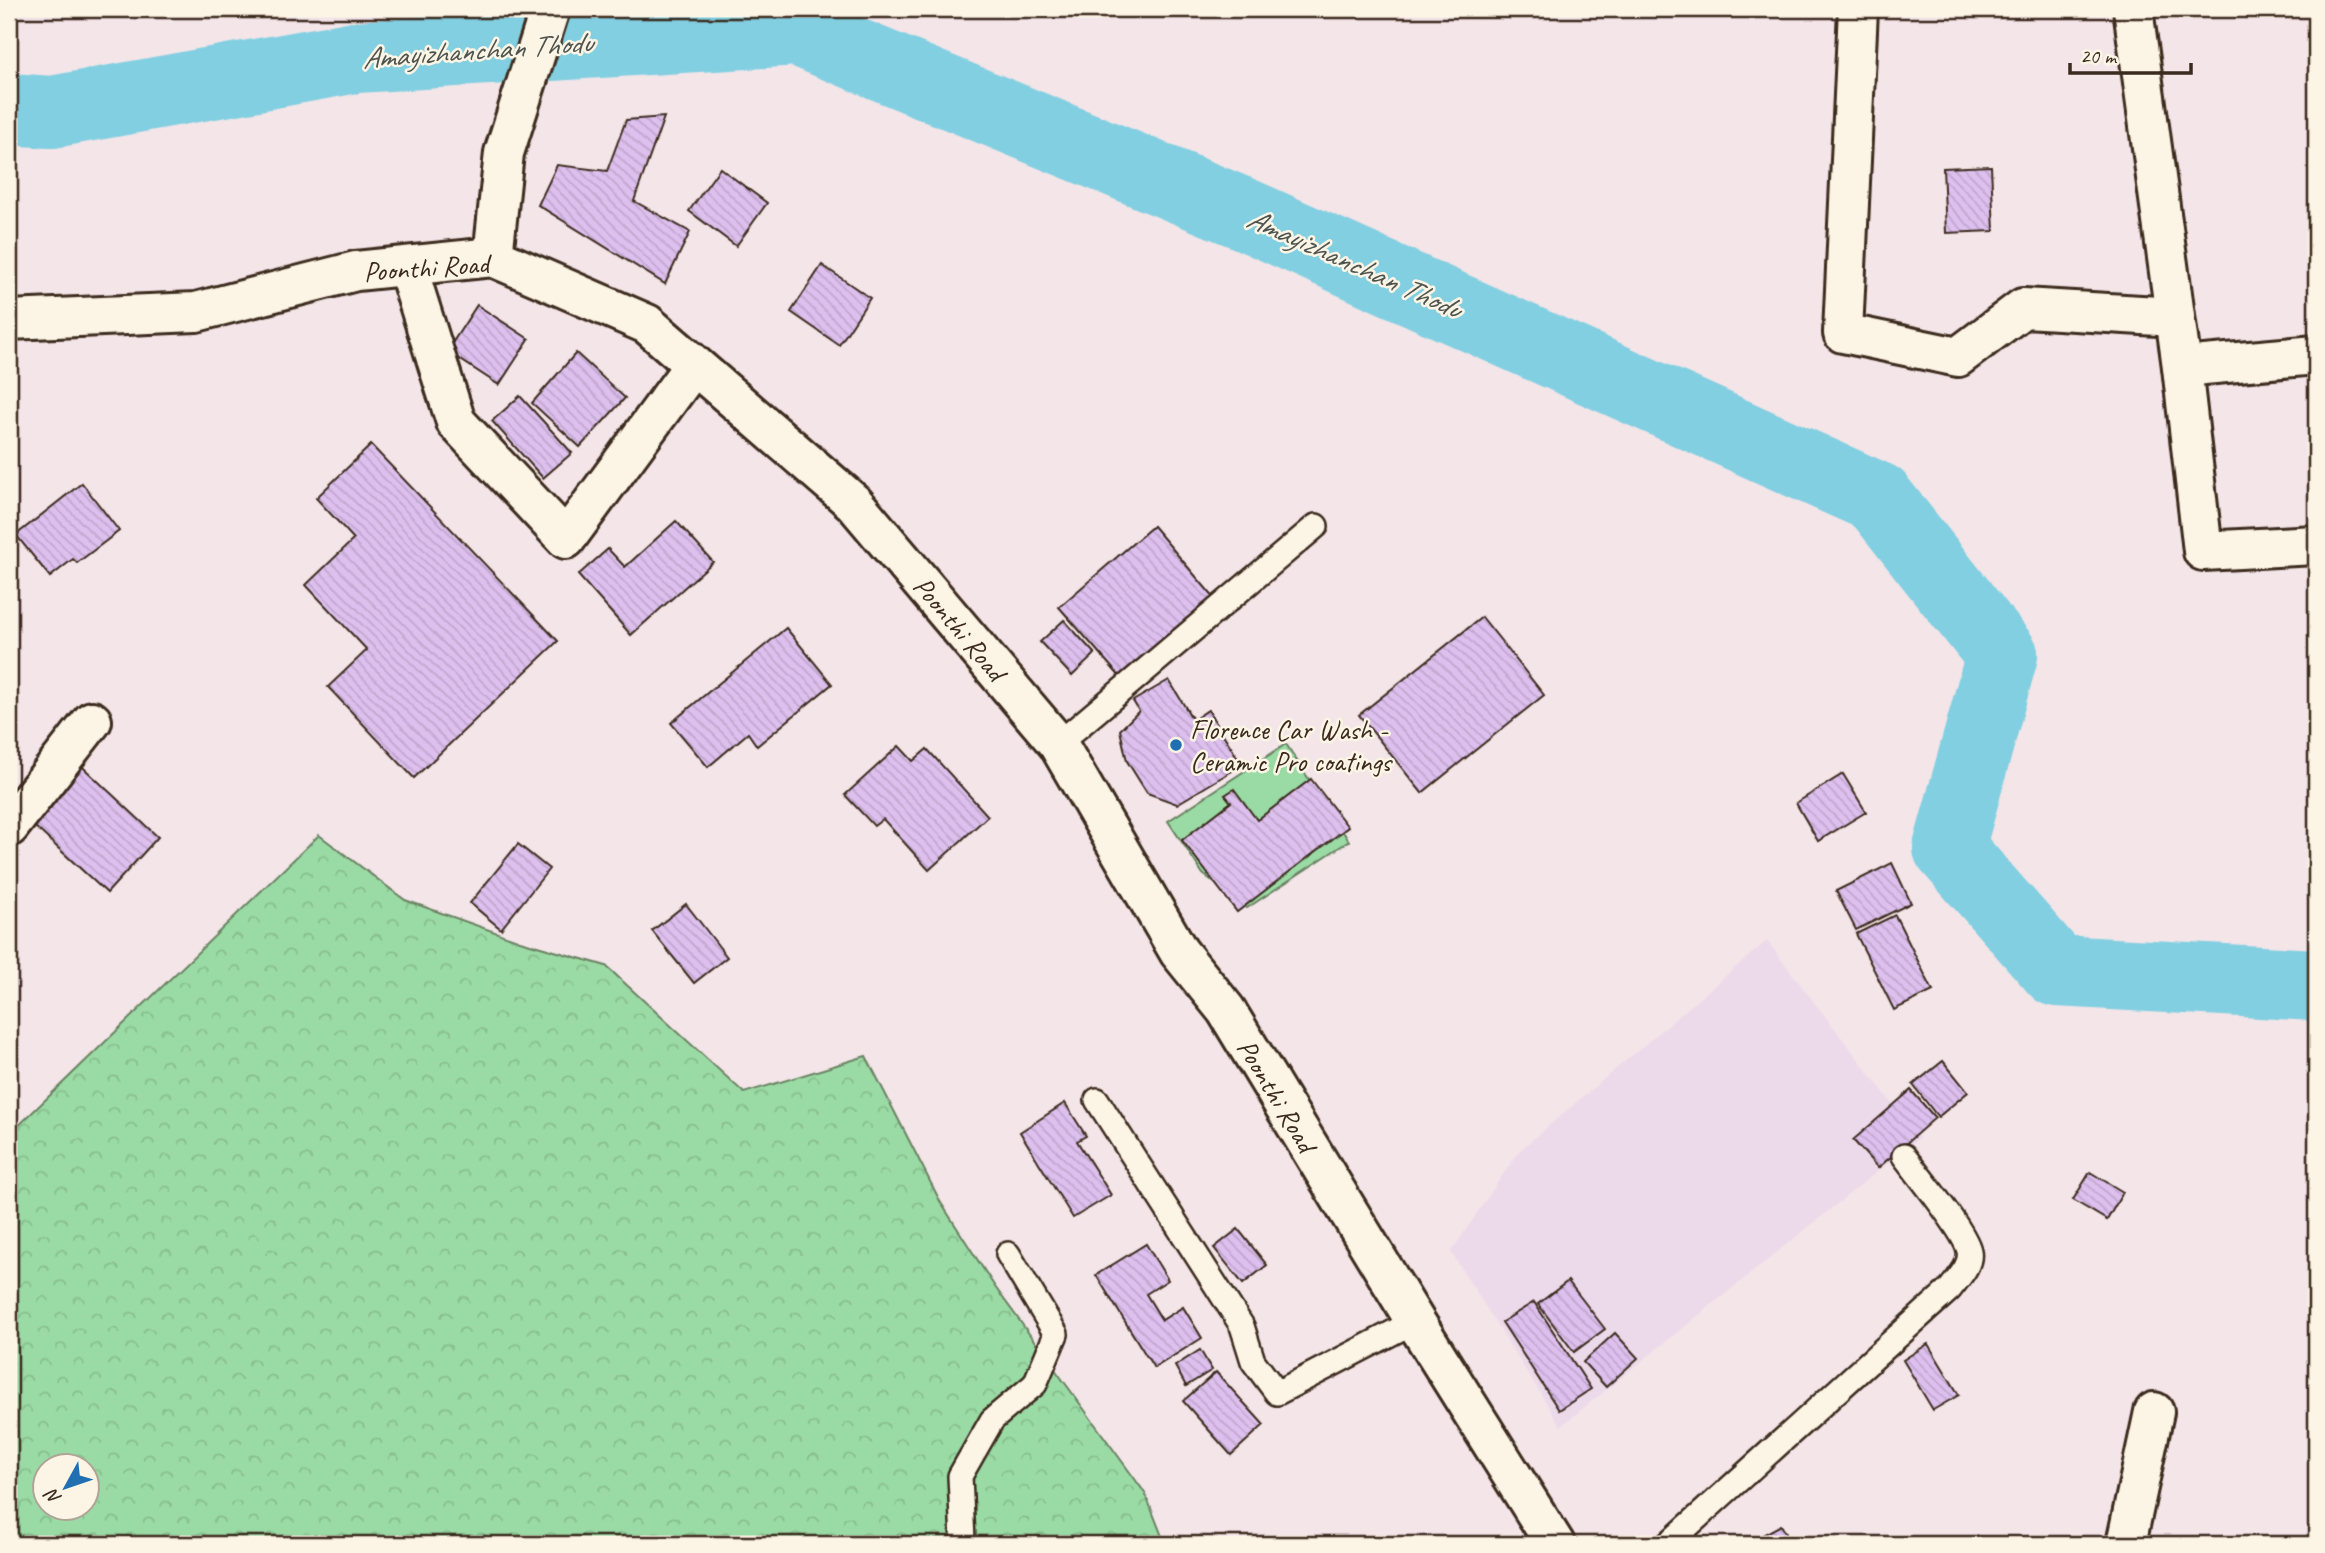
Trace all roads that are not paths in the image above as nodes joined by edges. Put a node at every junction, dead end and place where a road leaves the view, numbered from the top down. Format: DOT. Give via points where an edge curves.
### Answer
graph roads {
  1 [pos="550,9"];
  2 [pos="1858,9"];
  3 [pos="2133,9"];
  4 [pos="493,257"];
  5 [pos="407,266"];
  6 [pos="2175,317"];
  7 [pos="9,320"];
  8 [pos="2316,355"];
  9 [pos="694,365"];
  10 [pos="2182,367"];
  11 [pos="1316,526"];
  12 [pos="2316,545"];
  13 [pos="92,720"];
  14 [pos="1058,744"];
  15 [pos="9,827"];
  16 [pos="1097,1100"];
  17 [pos="1904,1156"];
  18 [pos="1008,1254"];
  19 [pos="1415,1321"];
  20 [pos="2154,1412"];
  21 [pos="960,1544"];
  22 [pos="1555,1544"];
  23 [pos="1668,1544"];
  24 [pos="2126,1544"];
  1 -- 4 [label="street" via="505,153"];
  2 -- 6 [label="street" via="1843,333 1958,357 2023,308"];
  3 -- 6 [label="street"];
  4 -- 5 [label="street, Poonthi Road"];
  4 -- 9 [label="street, Poonthi Road" via="647,324"];
  5 -- 7 [label="street, Poonthi Road" via="356,271 196,312"];
  5 -- 9 [label="street" via="456,422 566,540"];
  6 -- 10 [label="street"];
  8 -- 10 [label="street"];
  9 -- 14 [label="street, Poonthi Road" via="854,503"];
  10 -- 12 [label="street" via="2203,551"];
  11 -- 14 [label="lane"];
  13 -- 15 [label="street"];
  14 -- 19 [label="street, Poonthi Road" via="1180,952 1226,1010"];
  16 -- 19 [label="lane" via="1242,1326 1253,1361 1277,1393"];
  17 -- 23 [label="lane" via="1963,1236 1970,1253 1965,1269 1950,1289"];
  18 -- 21 [label="lane" via="1056,1334 1035,1384 992,1420 960,1476"];
  19 -- 22 [label="street, Poonthi Road"];
  20 -- 24 [label="street"];
}
